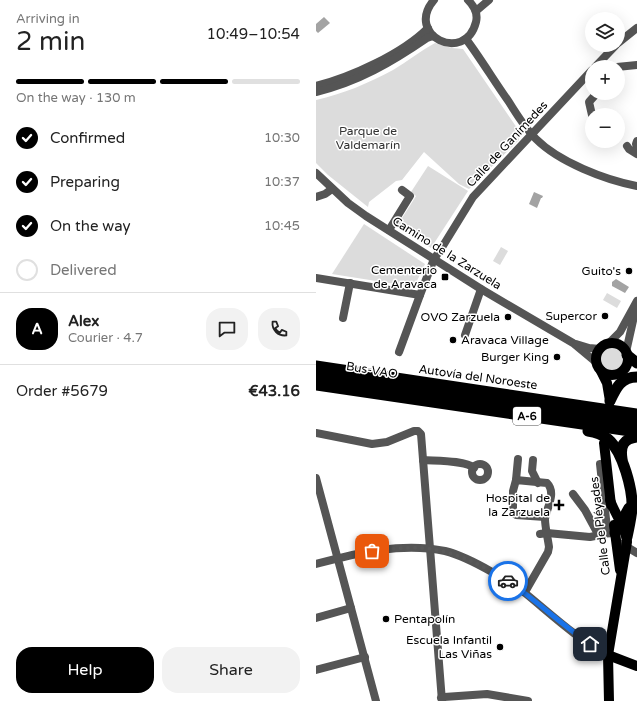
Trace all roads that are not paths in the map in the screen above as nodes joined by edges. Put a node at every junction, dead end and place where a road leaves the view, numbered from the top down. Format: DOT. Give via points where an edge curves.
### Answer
graph roads {
  1 [pos="434,0"];
  2 [pos="468,0"];
  3 [pos="489,0"];
  4 [pos="476,11"];
  5 [pos="428,28"];
  6 [pos="637,28"];
  7 [pos="433,36"];
  8 [pos="625,38"];
  9 [pos="466,39"];
  10 [pos="609,52"];
  11 [pos="602,60"];
  12 [pos="372,64"];
  13 [pos="637,65"];
  14 [pos="625,66"];
  15 [pos="585,84"];
  16 [pos="316,86"];
  17 [pos="316,92"];
  18 [pos="532,135"];
  19 [pos="637,141"];
  20 [pos="627,146"];
  21 [pos="637,146"];
  22 [pos="637,154"];
  23 [pos="316,174"];
  24 [pos="637,186"];
  25 [pos="332,189"];
  26 [pos="402,190"];
  27 [pos="316,197"];
  28 [pos="389,230"];
  29 [pos="434,259"];
  30 [pos="316,278"];
  31 [pos="350,283"];
  32 [pos="481,289"];
  33 [pos="420,295"];
  34 [pos="636,304"];
  35 [pos="343,318"];
  36 [pos="465,336"];
  37 [pos="573,343"];
  38 [pos="604,346"];
  39 [pos="399,352"];
  40 [pos="626,354"];
  41 [pos="316,361"];
  42 [pos="637,363"];
  43 [pos="316,366"];
  44 [pos="599,367"];
  45 [pos="619,372"];
  46 [pos="316,375"];
  47 [pos="637,375"];
  48 [pos="417,381"];
  49 [pos="316,385"];
  50 [pos="498,392"];
  51 [pos="416,400"];
  52 [pos="610,401"];
  53 [pos="637,408"];
  54 [pos="637,414"];
  55 [pos="637,423"];
  56 [pos="637,432"];
  57 [pos="316,433"];
  58 [pos="637,438"];
  59 [pos="604,443"];
  60 [pos="518,458"];
  61 [pos="423,460"];
  62 [pos="533,460"];
  63 [pos="600,464"];
  64 [pos="624,467"];
  65 [pos="474,468"];
  66 [pos="316,478"];
  67 [pos="516,480"];
  68 [pos="536,482"];
  69 [pos="573,494"];
  70 [pos="631,497"];
  71 [pos="610,500"];
  72 [pos="628,512"];
  73 [pos="615,513"];
  74 [pos="545,517"];
  75 [pos="544,534"];
  76 [pos="598,534"];
  77 [pos="619,535"];
  78 [pos="429,549"];
  79 [pos="637,552"];
  80 [pos="338,558"];
  81 [pos="316,564"];
  82 [pos="620,582"];
  83 [pos="525,592"];
  84 [pos="351,608"];
  85 [pos="316,618"];
  86 [pos="608,654"];
  87 [pos="364,658"];
  88 [pos="637,666"];
  89 [pos="316,670"];
  90 [pos="478,698"];
  91 [pos="442,699"];
  92 [pos="376,701"];
  93 [pos="528,701"];
  94 [pos="609,701"];
  1 -- 5 [label="street" via="428,7"];
  2 -- 4 [label="street"];
  3 -- 4 [label="street"];
  4 -- 9 [label="street" via="474,30"];
  5 -- 7 [label="street"];
  5 -- 12 [label="street" via="399,50"];
  6 -- 8 [label="street"];
  7 -- 9 [label="street" via="450,44"];
  7 -- 12 [label="street" via="402,55"];
  9 -- 18 [label="street"];
  10 -- 11 [label="street"];
  12 -- 16 [label="street"];
  12 -- 17 [label="street" via="354,80"];
  13 -- 14 [label="street"];
  15 -- 18 [label="street, Calle de Ganímedes"];
  18 -- 24 [label="street" via="548,148 576,164 607,178"];
  18 -- 29 [label="street, Calle de Ganímedes" via="479,189"];
  19 -- 21 [label="street"];
  20 -- 22 [label="street"];
  23 -- 25 [label="street, Camino de la Zarzuela"];
  25 -- 27 [label="street"];
  25 -- 28 [label="street, Camino de la Zarzuela" via="348,203"];
  26 -- 28 [label="street" via="410,196"];
  28 -- 29 [label="street, Camino de la Zarzuela"];
  29 -- 32 [label="street, Camino de la Zarzuela"];
  29 -- 33 [label="street, Calle de Ganímedes"];
  30 -- 31 [label="street"];
  31 -- 33 [label="street"];
  31 -- 35 [label="street"];
  32 -- 36 [label="street"];
  32 -- 37 [label="street, Camino de la Zarzuela"];
  33 -- 39 [label="street, Calle de Ganímedes"];
  34 -- 38 [label="street" via="620,332"];
  34 -- 40 [label="street"];
  37 -- 38 [label="street, Camino de la Zarzuela" via="589,348"];
  37 -- 44 [label="street, Camino de la Zarzuela"];
  38 -- 40 [label="main road" via="613,343 620,346"];
  38 -- 44 [label="main road" via="597,354"];
  40 -- 42 [label="highway"];
  40 -- 45 [label="main road" via="626,366"];
  41 -- 48 [label="highway" via="388,372"];
  43 -- 48 [label="highway, Autovía del Noroeste / A-6"];
  44 -- 45 [label="main road" via="609,374"];
  44 -- 52 [label="main road" via="607,383"];
  45 -- 47 [label="highway"];
  45 -- 52 [label="main road"];
  46 -- 55 [label="highway, Bus-VAO"];
  47 -- 52 [label="highway" via="619,384"];
  48 -- 50 [label="highway, Autovía del Noroeste / A-6"];
  49 -- 51 [label="highway, A-6"];
  50 -- 53 [label="highway" via="529,393"];
  50 -- 54 [label="highway, Autovía del Noroeste / A-6"];
  51 -- 56 [label="highway, A-6"];
  51 -- 64 [label="highway" via="597,433 610,441"];
  57 -- 61 [label="street" via="372,444 387,442 418,431 421,434"];
  58 -- 64 [label="highway" via="629,439 623,444 621,453"];
  59 -- 71 [label="main road, Calle de Pléyades"];
  60 -- 67 [label="street"];
  61 -- 65 [label="street" via="463,463"];
  61 -- 78 [label="street"];
  62 -- 68 [label="street" via="532,472"];
  63 -- 77 [label="street"];
  64 -- 70 [label="highway"];
  66 -- 80 [label="street"];
  67 -- 68 [label="street"];
  67 -- 74 [label="street" via="513,512 516,515"];
  68 -- 74 [label="street" via="547,483 550,486 549,510"];
  69 -- 76 [label="street"];
  70 -- 72 [label="highway"];
  70 -- 77 [label="highway" via="630,522"];
  71 -- 73 [label="main road"];
  71 -- 77 [label="main road, Calle de Pléyades"];
  72 -- 73 [label="highway"];
  72 -- 77 [label="highway"];
  73 -- 77 [label="main road"];
  74 -- 75 [label="street"];
  75 -- 76 [label="street" via="590,537"];
  75 -- 83 [label="street" via="549,547 548,552 533,572"];
  76 -- 77 [label="street"];
  77 -- 79 [label="street"];
  77 -- 82 [label="main road, Calle de Pléyades"];
  77 -- 82 [label="main road, Calle de Pléyades"];
  78 -- 80 [label="street" via="372,551"];
  78 -- 83 [label="street" via="446,551 478,565"];
  78 -- 91 [label="street"];
  80 -- 81 [label="street"];
  80 -- 84 [label="street"];
  82 -- 86 [label="main road, Calle de Pléyades"];
  83 -- 86 [label="street" via="564,625 598,650"];
  84 -- 85 [label="street"];
  84 -- 87 [label="street"];
  86 -- 88 [label="main road"];
  86 -- 94 [label="main road, Calle de Pléyades"];
  87 -- 89 [label="street"];
  87 -- 92 [label="street"];
  90 -- 91 [label="street"];
  90 -- 93 [label="street" via="487,694"];
}
